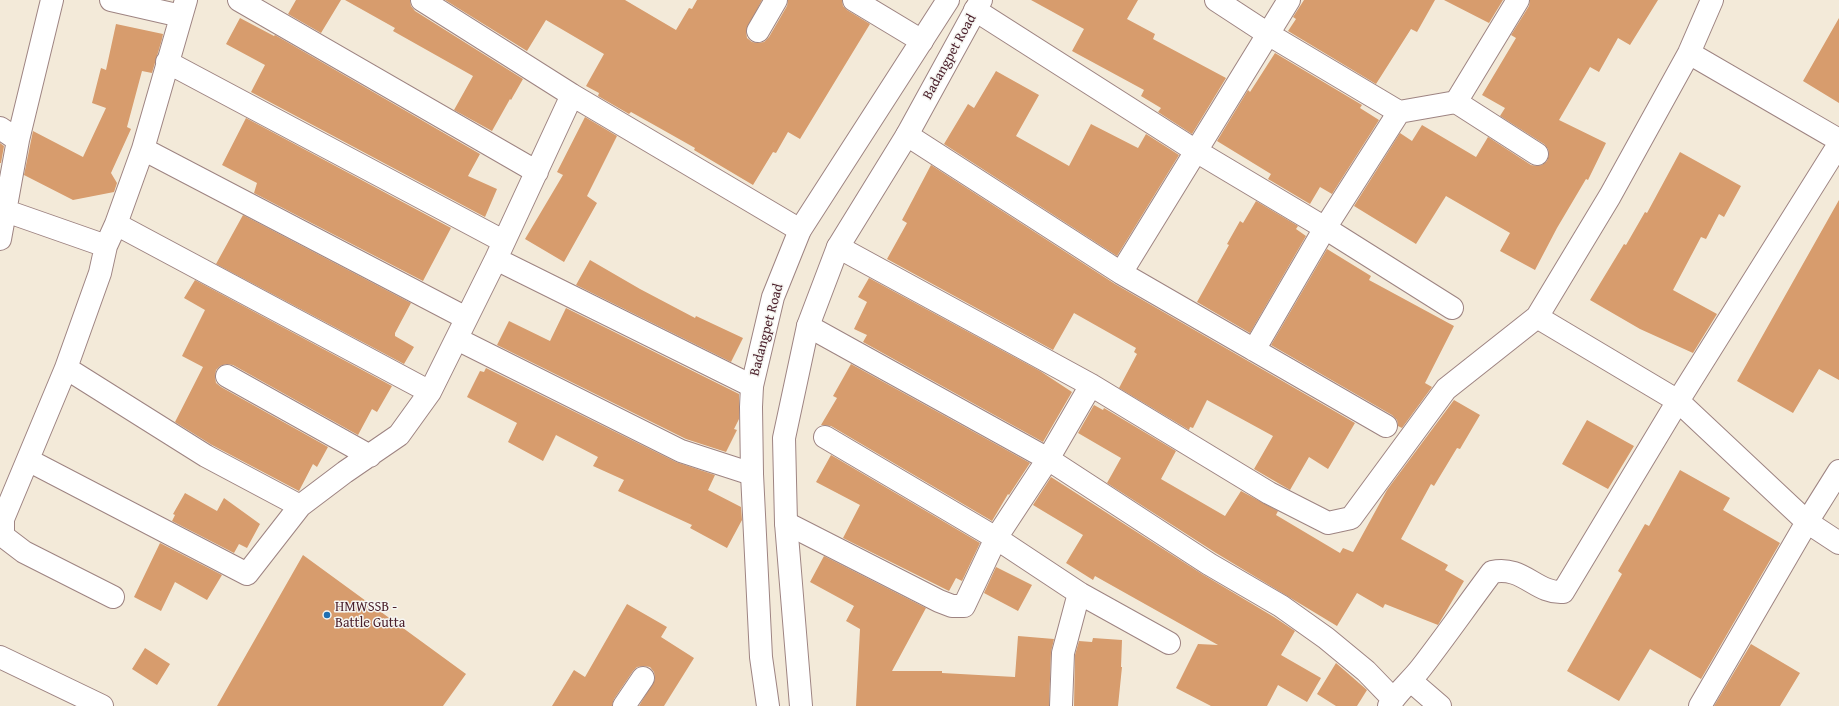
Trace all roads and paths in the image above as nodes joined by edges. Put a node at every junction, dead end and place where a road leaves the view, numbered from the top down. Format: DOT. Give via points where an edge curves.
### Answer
graph roads {
  1 [pos="52,0"];
  2 [pos="111,0"];
  3 [pos="239,0"];
  4 [pos="422,0"];
  5 [pos="776,0"];
  6 [pos="854,0"];
  7 [pos="948,0"];
  8 [pos="1216,0"];
  9 [pos="1289,0"];
  10 [pos="1518,0"];
  11 [pos="1712,0"];
  12 [pos="978,5"];
  13 [pos="183,8"];
  14 [pos="758,31"];
  15 [pos="1268,34"];
  16 [pos="922,41"];
  17 [pos="1689,53"];
  18 [pos="167,62"];
  19 [pos="572,95"];
  20 [pos="1456,102"];
  21 [pos="1399,112"];
  22 [pos="0,128"];
  23 [pos="907,135"];
  24 [pos="18,140"];
  25 [pos="1839,140"];
  26 [pos="1839,144"];
  27 [pos="143,149"];
  28 [pos="1196,151"];
  29 [pos="1537,154"];
  30 [pos="537,172"];
  31 [pos="6,211"];
  32 [pos="116,224"];
  33 [pos="1325,228"];
  34 [pos="800,230"];
  35 [pos="0,239"];
  36 [pos="106,246"];
  37 [pos="838,248"];
  38 [pos="500,250"];
  39 [pos="1120,273"];
  40 [pos="1452,308"];
  41 [pos="1537,317"];
  42 [pos="466,318"];
  43 [pos="808,326"];
  44 [pos="457,339"];
  45 [pos="1254,350"];
  46 [pos="66,368"];
  47 [pos="227,376"];
  48 [pos="1091,385"];
  49 [pos="752,386"];
  50 [pos="430,392"];
  51 [pos="1678,401"];
  52 [pos="1386,426"];
  53 [pos="825,437"];
  54 [pos="370,456"];
  55 [pos="1048,459"];
  56 [pos="28,460"];
  57 [pos="1839,471"];
  58 [pos="752,474"];
  59 [pos="300,506"];
  60 [pos="1807,522"];
  61 [pos="786,523"];
  62 [pos="996,538"];
  63 [pos="1839,543"];
  64 [pos="1079,593"];
  65 [pos="113,597"];
  66 [pos="1169,643"];
  67 [pos="0,656"];
  68 [pos="643,678"];
  69 [pos="1411,681"];
  70 [pos="1391,703"];
  71 [pos="102,706"];
  72 [pos="624,706"];
  73 [pos="768,706"];
  74 [pos="802,706"];
  75 [pos="1061,706"];
  76 [pos="1440,706"];
  77 [pos="1700,706"];
  1 -- 24 [label="street"];
  2 -- 13 [label="street"];
  3 -- 30 [label="street"];
  4 -- 19 [label="street"];
  5 -- 14 [label="street"];
  6 -- 16 [label="street"];
  7 -- 16 [label="street, Badangpet Road"];
  8 -- 15 [label="street"];
  9 -- 15 [label="street"];
  10 -- 20 [label="street"];
  11 -- 17 [label="street"];
  12 -- 23 [label="street, Badangpet Road"];
  12 -- 28 [label="street"];
  13 -- 18 [label="street"];
  15 -- 21 [label="street"];
  15 -- 28 [label="street"];
  16 -- 34 [label="street, Badangpet Road"];
  17 -- 25 [label="street"];
  17 -- 41 [label="street" via="1610,196"];
  18 -- 27 [label="street"];
  18 -- 38 [label="street"];
  19 -- 30 [label="street"];
  19 -- 34 [label="street"];
  20 -- 21 [label="street"];
  20 -- 29 [label="street"];
  21 -- 33 [label="street"];
  22 -- 24 [label="street"];
  23 -- 37 [label="street, Badangpet Road"];
  23 -- 39 [label="street"];
  24 -- 31 [label="street"];
  26 -- 51 [label="street"];
  27 -- 32 [label="street"];
  27 -- 42 [label="street"];
  28 -- 33 [label="street"];
  28 -- 39 [label="street"];
  30 -- 38 [label="street"];
  31 -- 35 [label="street"];
  31 -- 36 [label="street"];
  32 -- 36 [label="street"];
  32 -- 50 [label="street"];
  33 -- 40 [label="street"];
  33 -- 45 [label="street"];
  34 -- 49 [label="street, Badangpet Road" via="773,297"];
  36 -- 46 [label="street" via="100,273"];
  37 -- 43 [label="street, Badangpet Road"];
  37 -- 48 [label="street"];
  38 -- 42 [label="street"];
  38 -- 49 [label="street"];
  39 -- 45 [label="street"];
  41 -- 48 [label="street" via="1446,389 1351,518 1328,523 1269,493"];
  41 -- 51 [label="street"];
  42 -- 44 [label="street"];
  43 -- 55 [label="street"];
  43 -- 61 [label="street, Badangpet Road" via="784,438"];
  44 -- 50 [label="street"];
  44 -- 58 [label="street" via="681,451"];
  45 -- 52 [label="street"];
  46 -- 56 [label="street"];
  46 -- 59 [label="street" via="206,456"];
  47 -- 54 [label="street"];
  48 -- 55 [label="street"];
  49 -- 58 [label="street, Badangpet Road"];
  50 -- 54 [label="street" via="400,435"];
  51 -- 60 [label="street"];
  51 -- 69 [label="street" via="1562,592 1549,591 1503,569 1492,572"];
  53 -- 62 [label="street"];
  54 -- 59 [label="street"];
  55 -- 62 [label="street"];
  55 -- 70 [label="street" via="1281,606 1326,638 1366,671"];
  56 -- 59 [label="street" via="247,574"];
  56 -- 65 [label="street" via="2,519 3,536 24,552"];
  57 -- 60 [label="street"];
  58 -- 73 [label="street, Badangpet Road" via="762,657"];
  60 -- 63 [label="street"];
  60 -- 77 [label="street"];
  61 -- 62 [label="street" via="952,606 964,606"];
  61 -- 74 [label="street, Badangpet Road"];
  62 -- 64 [label="street"];
  64 -- 66 [label="street"];
  64 -- 75 [label="street" via="1063,653"];
  67 -- 71 [label="street"];
  68 -- 72 [label="street"];
  69 -- 70 [label="street"];
  69 -- 76 [label="street"];
}
